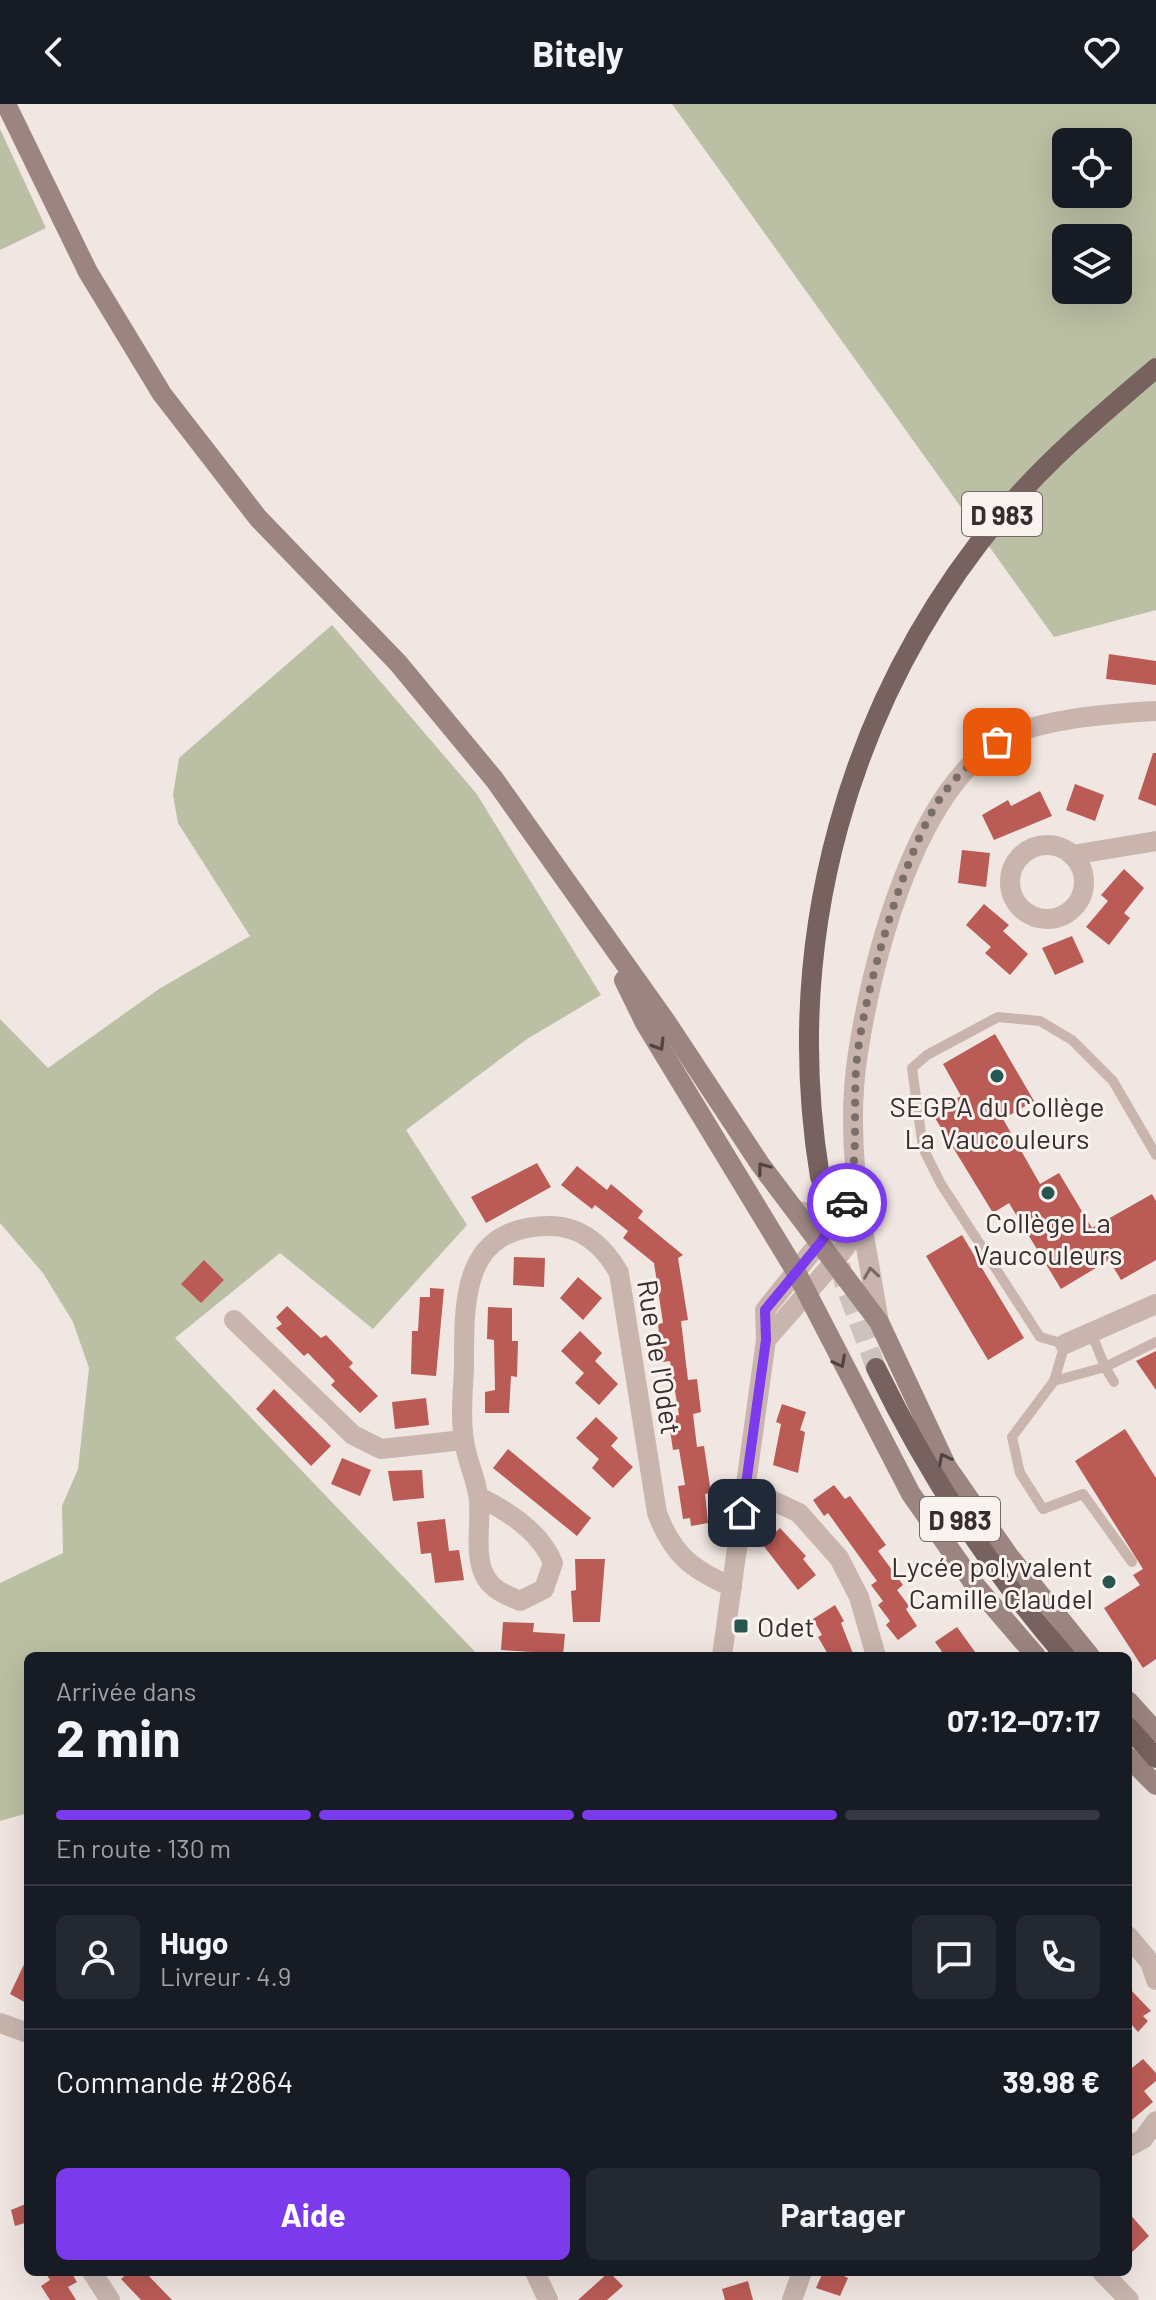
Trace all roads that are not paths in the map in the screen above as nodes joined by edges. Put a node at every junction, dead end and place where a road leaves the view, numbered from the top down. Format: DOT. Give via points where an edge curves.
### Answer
graph roads {
  1 [pos="6,104"];
  2 [pos="1156,368"];
  3 [pos="1156,711"];
  4 [pos="1156,841"];
  5 [pos="1072,855"];
  6 [pos="598,926"];
  7 [pos="1156,1155"];
  8 [pos="820,1177"];
  9 [pos="855,1177"];
  10 [pos="797,1211"];
  11 [pos="862,1224"];
  12 [pos="821,1242"];
  13 [pos="835,1261"];
  14 [pos="795,1270"];
  15 [pos="803,1293"];
  16 [pos="1156,1304"];
  17 [pos="234,1320"];
  18 [pos="879,1322"];
  19 [pos="1090,1330"];
  20 [pos="766,1340"];
  21 [pos="1156,1342"];
  22 [pos="1065,1344"];
  23 [pos="1105,1367"];
  24 [pos="876,1368"];
  25 [pos="1054,1381"];
  26 [pos="1114,1382"];
  27 [pos="463,1440"];
  28 [pos="746,1488"];
  29 [pos="479,1497"];
  30 [pos="1132,1562"];
  31 [pos="732,1587"];
  32 [pos="723,1652"];
  33 [pos="875,1652"];
  34 [pos="1033,1652"];
  35 [pos="1062,1652"];
  36 [pos="1087,1652"];
  37 [pos="1132,1705"];
  38 [pos="1132,1731"];
  39 [pos="1156,1732"];
  40 [pos="1156,1758"];
  41 [pos="1132,1761"];
  42 [pos="1156,1785"];
  43 [pos="1132,1941"];
  44 [pos="1156,1980"];
  45 [pos="0,2023"];
  46 [pos="24,2032"];
  47 [pos="1156,2121"];
  48 [pos="1132,2145"];
  49 [pos="95,2276"];
  50 [pos="537,2276"];
  51 [pos="801,2276"];
  52 [pos="1106,2276"];
  53 [pos="110,2300"];
  54 [pos="548,2300"];
  55 [pos="792,2300"];
  56 [pos="1129,2300"];
  1 -- 6 [label="main road" via="95,285 189,433 258,518 432,702"];
  2 -- 8 [label="main road, D 983" via="1062,451 979,543 923,624 869,733 832,844 815,933 808,1052"];
  3 -- 9 [label="street" via="1023,730 997,742 963,769 939,800 899,889 869,1001 857,1055"];
  4 -- 5 [label="street"];
  10 -- 6 [label="main road, one-way"];
  6 -- 14 [label="main road, one-way" via="645,1023"];
  7 -- 22 [label="lane" via="1113,1081 1072,1040 1040,1021 998,1017 912,1068 923,1148 941,1184 1040,1337"];
  9 -- 10 [label="street" via="839,1204 825,1212"];
  9 -- 11 [label="street"];
  9 -- 12 [label="street" via="847,1205"];
  10 -- 12 [label="main road"];
  11 -- 13 [label="street"];
  18 -- 11 [label="street, one-way"];
  12 -- 13 [label="main road"];
  12 -- 14 [label="street"];
  13 -- 15 [label="street"];
  13 -- 18 [label="main road"];
  14 -- 15 [label="main road"];
  14 -- 20 [label="street" via="765,1310"];
  15 -- 20 [label="street"];
  15 -- 34 [label="main road, one-way" via="911,1494 975,1585"];
  16 -- 19 [label="street"];
  17 -- 27 [label="street" via="353,1435 381,1449"];
  36 -- 18 [label="main road, one-way" via="1009,1556 947,1467"];
  19 -- 22 [label="street"];
  19 -- 23 [label="lane"];
  20 -- 28 [label="street"];
  21 -- 23 [label="lane"];
  22 -- 25 [label="lane"];
  23 -- 25 [label="lane"];
  23 -- 26 [label="lane"];
  24 -- 35 [label="main road, D 983" via="919,1454 970,1533"];
  25 -- 30 [label="lane" via="1012,1437 1020,1473 1043,1509 1083,1494"];
  27 -- 29 [label="street, Rue de l'Odet"];
  27 -- 31 [label="street, Rue de l'Odet" via="464,1309 476,1263 500,1237 526,1226 558,1226 589,1237 608,1253 619,1273 657,1513 668,1543 702,1574"];
  28 -- 31 [label="street"];
  28 -- 33 [label="street" via="799,1513 839,1558 859,1597"];
  29 -- 29 [label="street, Rue de l'Odet" via="484,1575 495,1590 520,1601 544,1589 553,1563 545,1544"];
  31 -- 32 [label="street"];
  37 -- 39 [label="main road"];
  38 -- 40 [label="main road"];
  41 -- 42 [label="main road"];
  43 -- 44 [label="street" via="1150,1962"];
  45 -- 46 [label="street"];
  47 -- 48 [label="street"];
  49 -- 53 [label="street"];
  50 -- 54 [label="street"];
  51 -- 55 [label="street"];
  52 -- 56 [label="street"];
}
